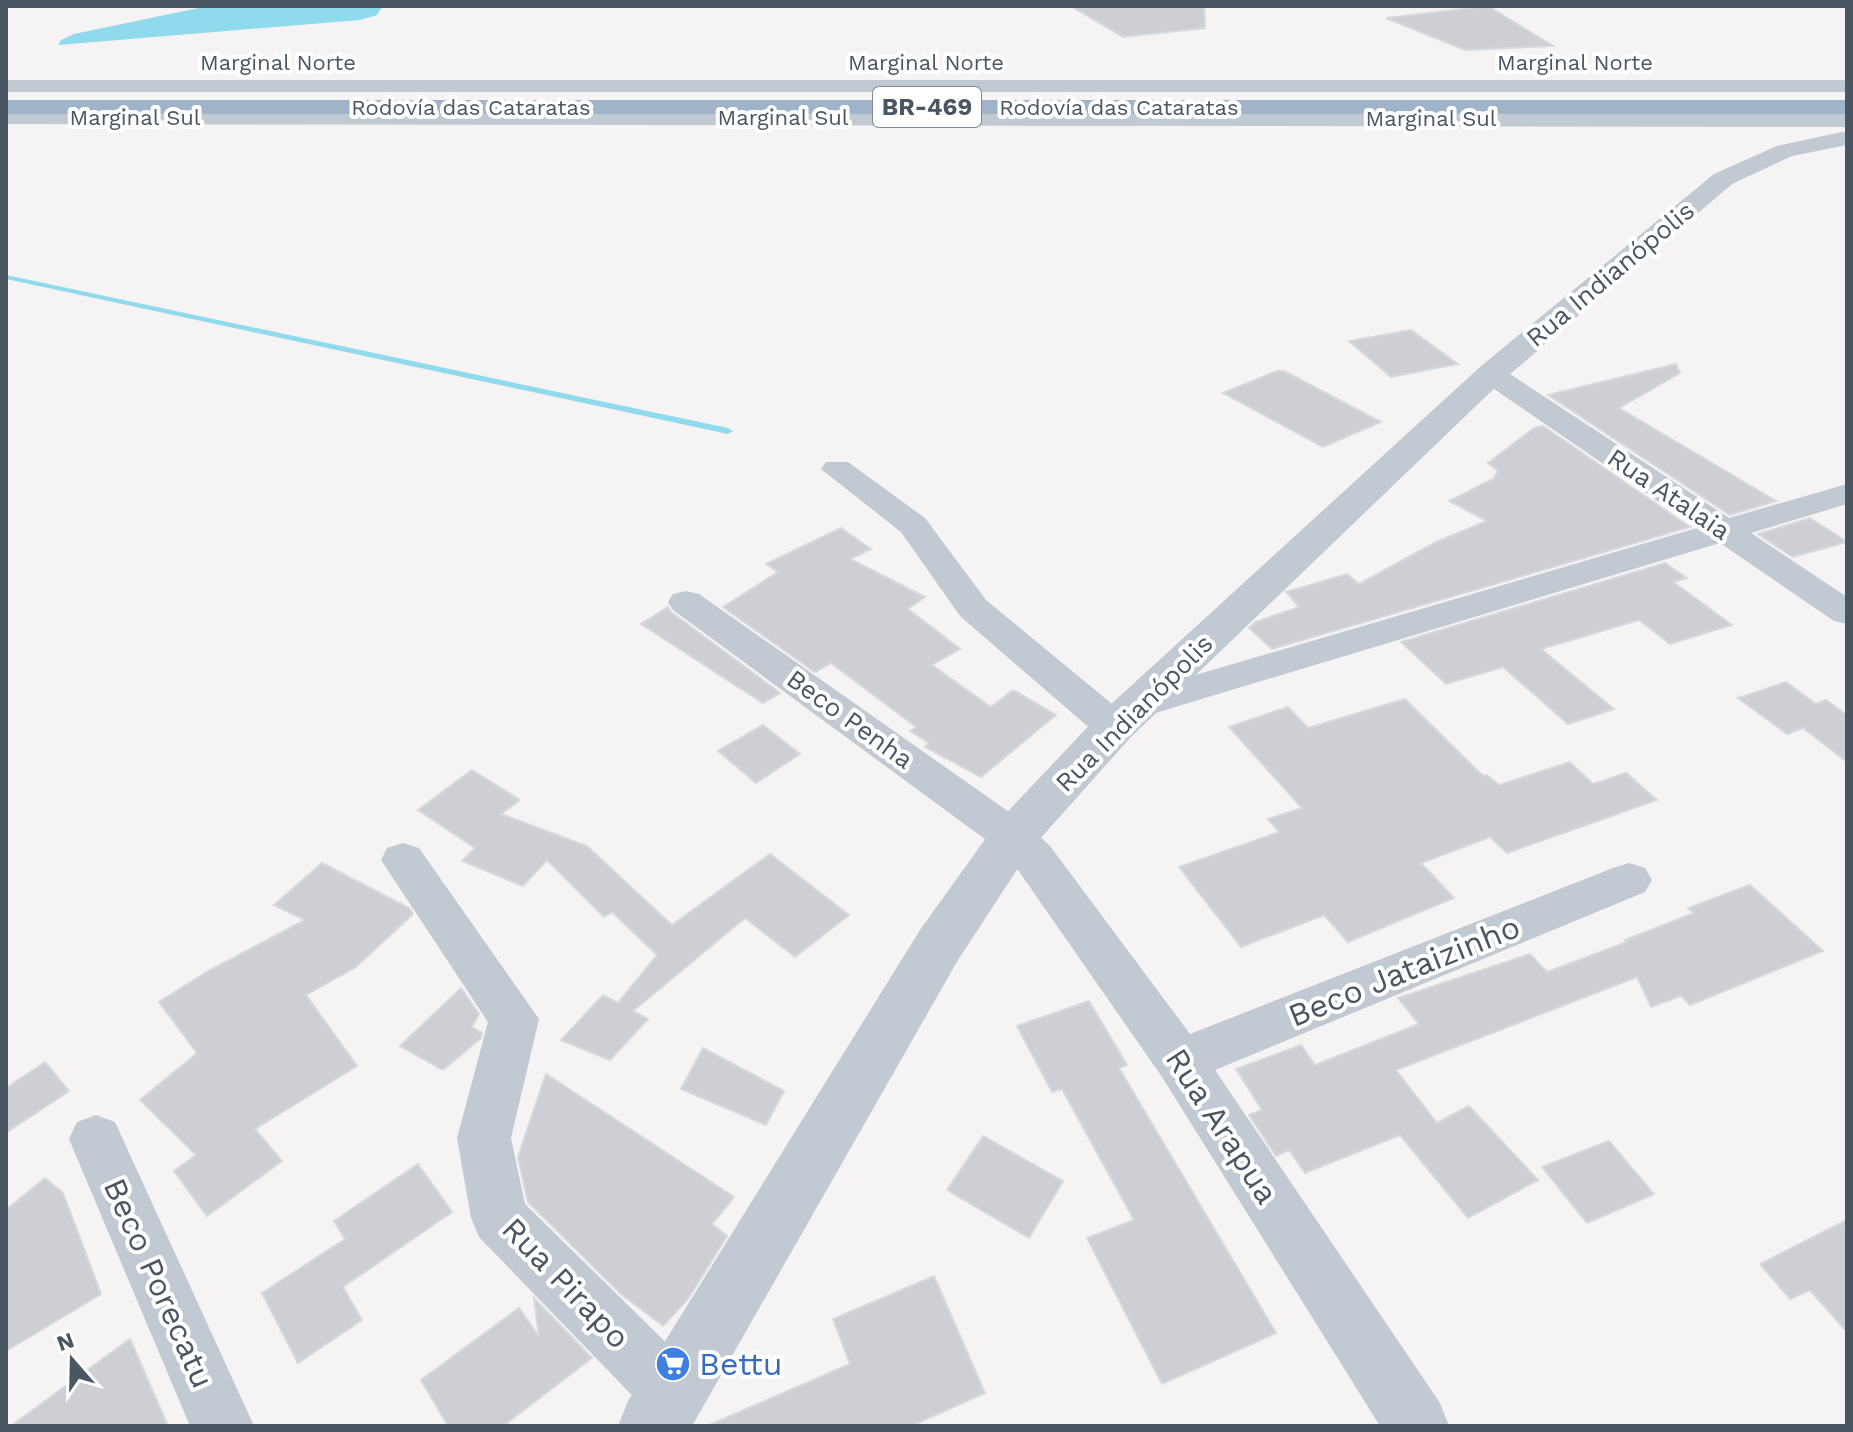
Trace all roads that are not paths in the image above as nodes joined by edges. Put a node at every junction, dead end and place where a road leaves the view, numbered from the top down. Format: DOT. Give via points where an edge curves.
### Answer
graph roads {
  1 [pos="6,86"];
  2 [pos="1816,86"];
  3 [pos="1847,86"];
  4 [pos="6,96"];
  5 [pos="1690,96"];
  6 [pos="1847,96"];
  7 [pos="1847,107"];
  8 [pos="6,108"];
  9 [pos="6,117"];
  10 [pos="136,117"];
  11 [pos="1750,120"];
  12 [pos="1847,120"];
  13 [pos="1847,137"];
  14 [pos="1785,151"];
  15 [pos="1491,374"];
  16 [pos="837,469"];
  17 [pos="1847,494"];
  18 [pos="1721,530"];
  19 [pos="686,602"];
  20 [pos="1847,613"];
  21 [pos="1126,716"];
  22 [pos="1013,837"];
  23 [pos="403,860"];
  24 [pos="1629,880"];
  25 [pos="1180,1061"];
  26 [pos="96,1139"];
  27 [pos="663,1410"];
  28 [pos="222,1426"];
  29 [pos="1417,1426"];
  1 -- 2 [label="street, Marginal Norte"];
  2 -- 3 [label="street, Marginal Norte"];
  2 -- 5 [label="highway"];
  4 -- 5 [label="highway, Rodovía das Cataratas / BR-469"];
  5 -- 6 [label="highway, Rodovía das Cataratas / BR-469"];
  7 -- 8 [label="highway, Rodovía das Cataratas / BR-469"];
  8 -- 10 [label="highway"];
  9 -- 10 [label="street, Marginal Sul / BR-469"];
  10 -- 11 [label="street, Marginal Sul / BR-469"];
  11 -- 12 [label="street, Marginal Sul / BR-469"];
  11 -- 14 [label="street" via="1770,128"];
  13 -- 14 [label="street, Rua Indianópolis"];
  14 -- 15 [label="street, Rua Indianópolis" via="1723,179"];
  15 -- 18 [label="street, Rua Atalaia"];
  15 -- 21 [label="street, Rua Indianópolis"];
  16 -- 21 [label="street" via="913,525 973,608"];
  17 -- 18 [label="street"];
  18 -- 20 [label="street, Rua Atalaia"];
  18 -- 21 [label="street"];
  19 -- 22 [label="street, Beco Penha"];
  21 -- 22 [label="street, Rua Indianópolis"];
  22 -- 25 [label="street, Rua Arapua" via="1034,858"];
  22 -- 27 [label="street, Rua Indianópolis" via="939,945"];
  23 -- 27 [label="street, Rua Pirapo" via="514,1019 484,1138 499,1218"];
  24 -- 25 [label="street, Beco Jataizinho"];
  25 -- 29 [label="street, Rua Arapua"];
  26 -- 28 [label="street, Beco Porecatu"];
}
